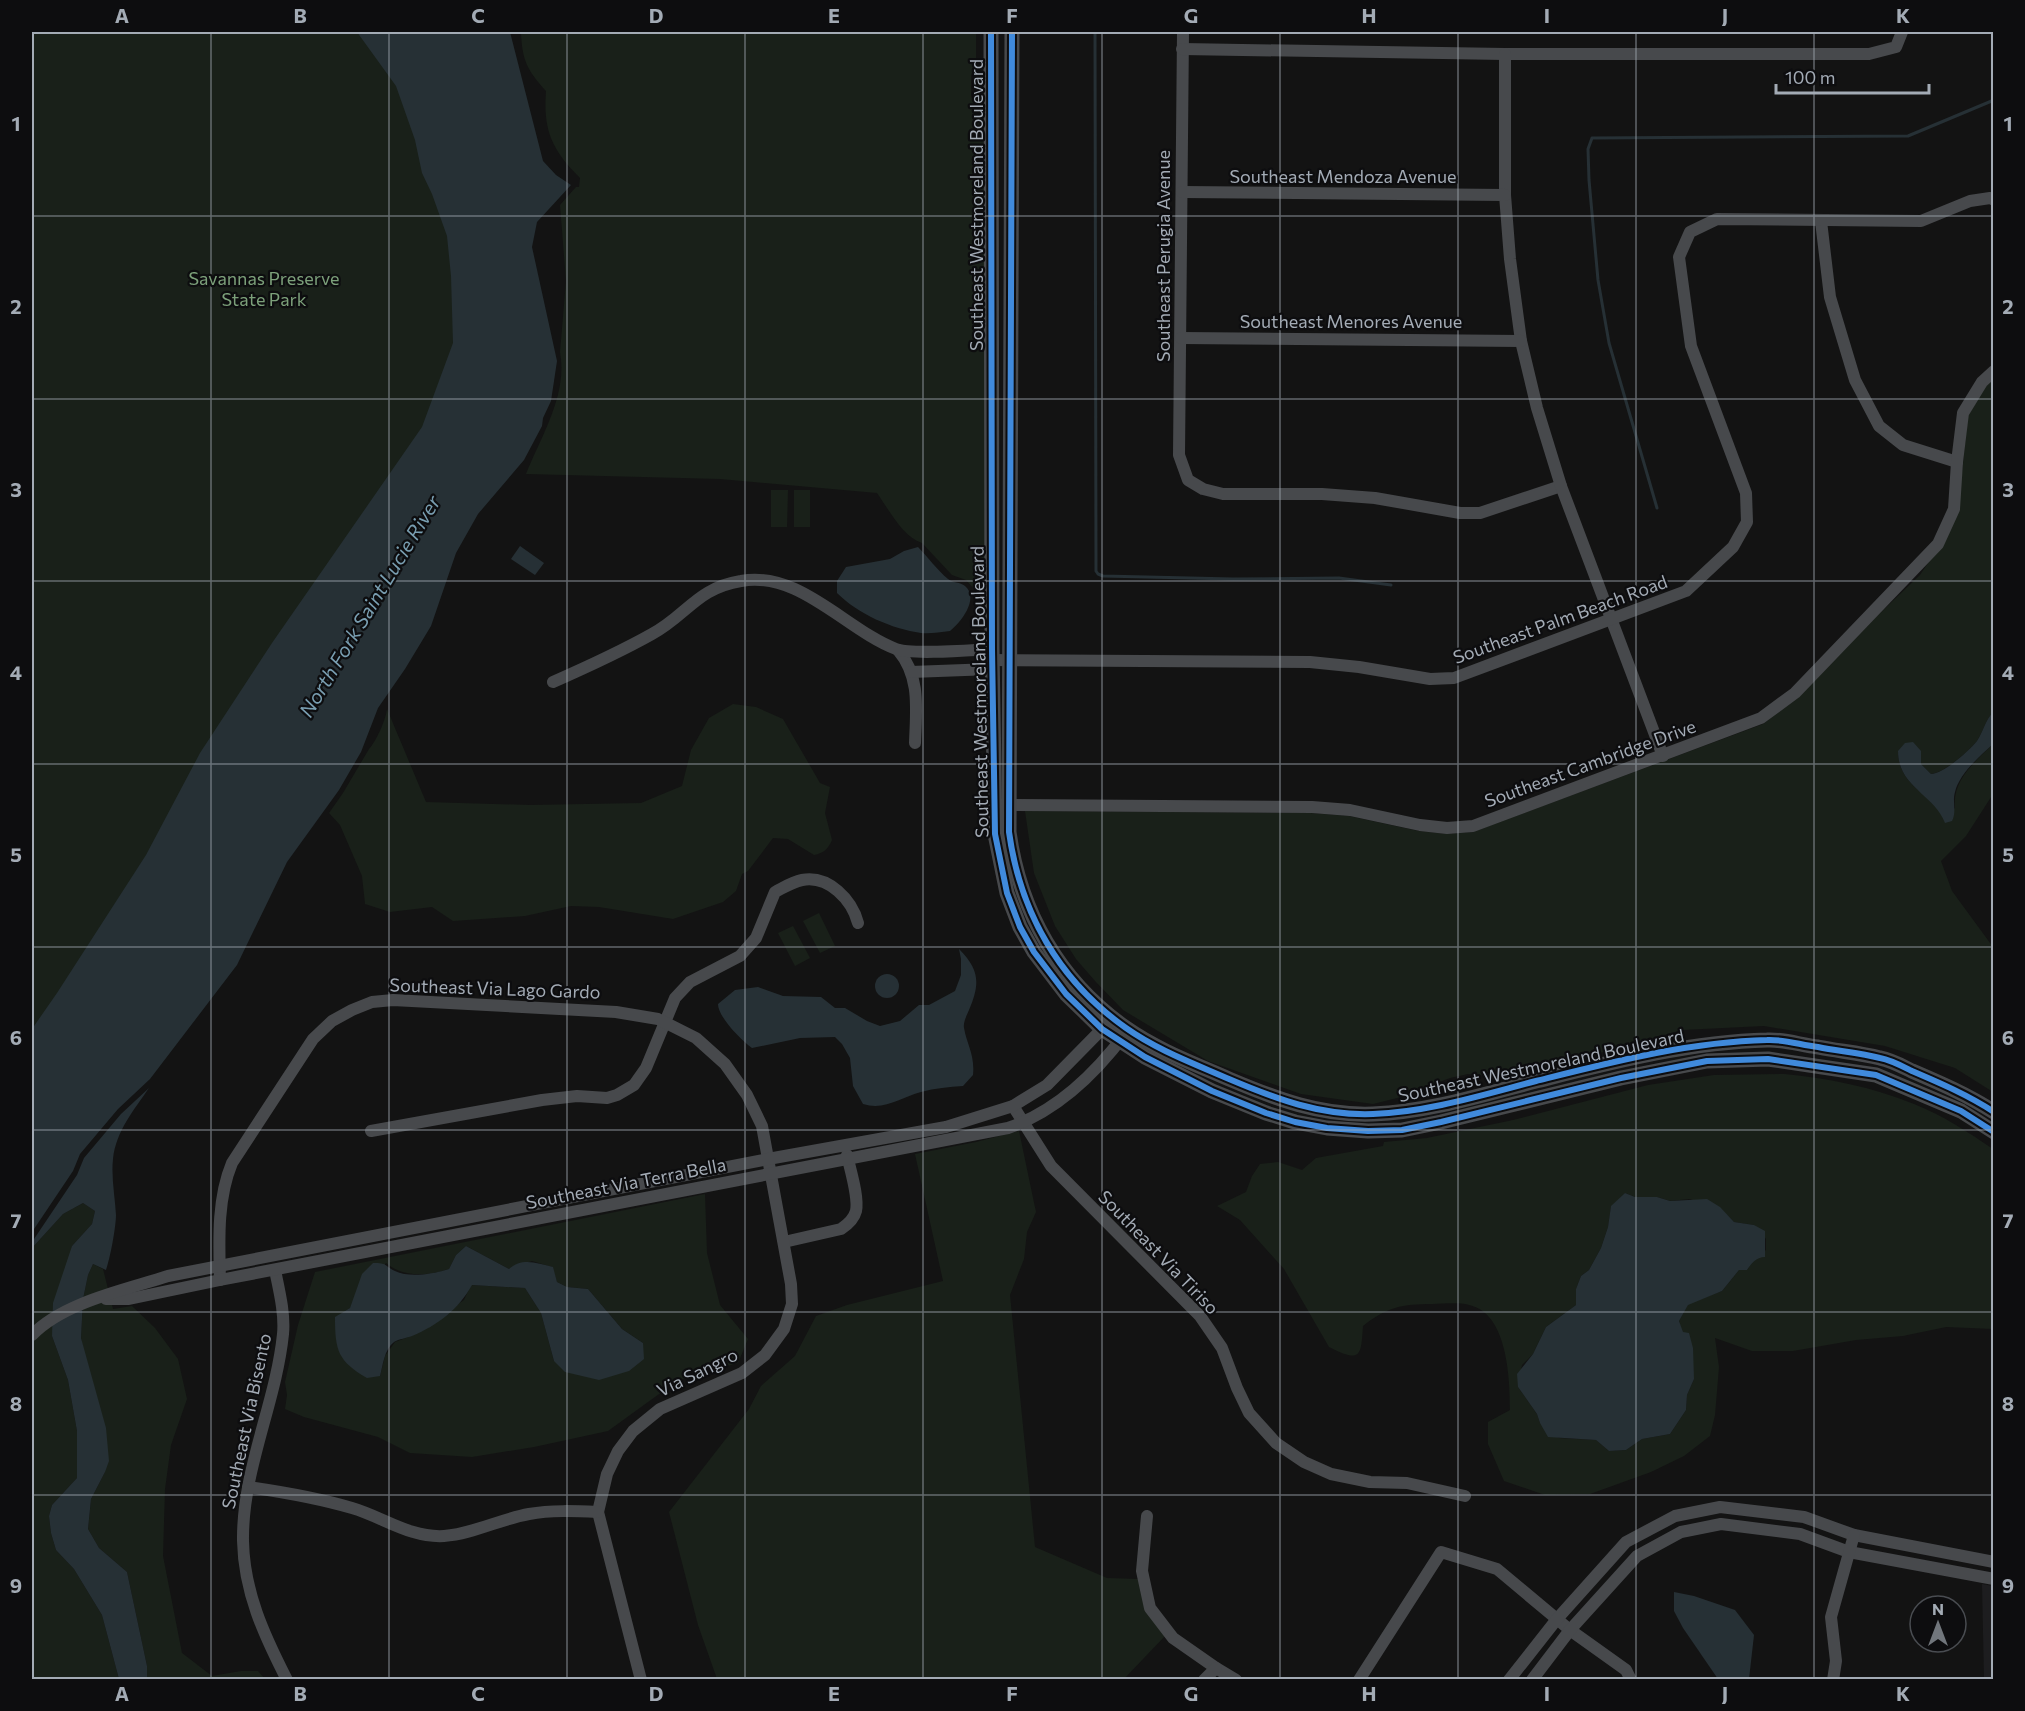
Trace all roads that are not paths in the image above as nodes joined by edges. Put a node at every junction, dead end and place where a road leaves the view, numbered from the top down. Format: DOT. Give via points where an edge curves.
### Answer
graph roads {
  1 [pos="991,32"];
  2 [pos="1012,32"];
  3 [pos="1183,32"];
  4 [pos="1902,32"];
  5 [pos="1182,49"];
  6 [pos="1505,54"];
  7 [pos="1182,192"];
  8 [pos="1504,195"];
  9 [pos="1994,200"];
  10 [pos="1821,221"];
  11 [pos="1181,338"];
  12 [pos="1521,341"];
  13 [pos="1994,371"];
  14 [pos="1957,462"];
  15 [pos="1561,486"];
  16 [pos="1610,620"];
  17 [pos="898,650"];
  18 [pos="1009,659"];
  19 [pos="992,660"];
  20 [pos="911,672"];
  21 [pos="554,682"];
  22 [pos="915,743"];
  23 [pos="1663,756"];
  24 [pos="1001,805"];
  25 [pos="858,923"];
  26 [pos="665,1023"];
  27 [pos="1107,1024"];
  28 [pos="1124,1035"];
  29 [pos="1013,1106"];
  30 [pos="1994,1112"];
  31 [pos="1023,1123"];
  32 [pos="371,1131"];
  33 [pos="1994,1132"];
  34 [pos="845,1145"];
  35 [pos="768,1159"];
  36 [pos="848,1160"];
  37 [pos="771,1174"];
  38 [pos="784,1242"];
  39 [pos="219,1265"];
  40 [pos="275,1270"];
  41 [pos="220,1280"];
  42 [pos="96,1299"];
  43 [pos="32,1335"];
  44 [pos="248,1487"];
  45 [pos="1465,1496"];
  46 [pos="1720,1507"];
  47 [pos="598,1512"];
  48 [pos="1147,1516"];
  49 [pos="1721,1524"];
  50 [pos="1854,1535"];
  51 [pos="1849,1552"];
  52 [pos="1994,1562"];
  53 [pos="1993,1575"];
  54 [pos="1557,1619"];
  55 [pos="1570,1630"];
  56 [pos="1216,1668"];
  57 [pos="287,1680"];
  58 [pos="641,1680"];
  59 [pos="1204,1680"];
  60 [pos="1236,1680"];
  61 [pos="1359,1680"];
  62 [pos="1509,1680"];
  63 [pos="1532,1680"];
  64 [pos="1631,1680"];
  65 [pos="1833,1680"];
  1 -- 19 [label="street, Southeast Westmoreland Boulevard"];
  2 -- 18 [label="street, Southeast Westmoreland Boulevard"];
  3 -- 5 [label="street, Southeast Perugia Avenue"];
  4 -- 6 [label="street" via="1896,46 1869,54"];
  5 -- 6 [label="street"];
  5 -- 7 [label="street, Southeast Perugia Avenue"];
  6 -- 8 [label="street"];
  7 -- 8 [label="street, Southeast Mendoza Avenue"];
  7 -- 11 [label="street, Southeast Perugia Avenue"];
  8 -- 12 [label="street"];
  9 -- 10 [label="street, Southeast Palm Beach Road" via="1970,201 1921,221"];
  10 -- 14 [label="street" via="1830,297 1855,380 1879,426 1902,445"];
  10 -- 16 [label="street, Southeast Palm Beach Road" via="1717,219 1690,232 1679,257 1691,346 1746,493 1747,522 1733,547 1686,591"];
  11 -- 12 [label="street, Southeast Menores Avenue"];
  11 -- 15 [label="street, Southeast Perugia Avenue" via="1179,455 1188,480 1203,489 1223,494 1375,498 1480,513"];
  12 -- 15 [label="street"];
  13 -- 14 [label="street, Southeast Cambridge Drive" via="1982,382 1963,413"];
  14 -- 23 [label="street, Southeast Cambridge Drive" via="1954,509 1938,544 1795,693 1761,718"];
  15 -- 16 [label="street"];
  16 -- 18 [label="street, Southeast Palm Beach Road" via="1454,678 1430,679 1310,662"];
  16 -- 23 [label="street"];
  17 -- 19 [label="street"];
  17 -- 20 [label="street"];
  17 -- 21 [label="street" via="797,590 765,580 747,580 708,591 653,634"];
  18 -- 19 [label="street, Southeast Palm Beach Road"];
  18 -- 24 [label="street, Southeast Westmoreland Boulevard"];
  19 -- 20 [label="street"];
  19 -- 24 [label="street, Southeast Westmoreland Boulevard"];
  20 -- 22 [label="street" via="916,698"];
  23 -- 24 [label="street, Southeast Cambridge Drive" via="1473,826 1448,828 1312,807"];
  24 -- 27 [label="street, Southeast Westmoreland Boulevard" via="995,834 1007,893 1020,927 1066,994"];
  25 -- 26 [label="street" via="854,910 834,888 803,880 786,886 775,892 756,938 740,956 690,982 675,998"];
  26 -- 32 [label="street" via="646,1068 634,1085 617,1095 552,1098"];
  26 -- 35 [label="street, Southeast Via Lago Gardo" via="696,1038 724,1064 747,1095 762,1126"];
  26 -- 39 [label="street, Southeast Via Lago Gardo" via="616,1012 393,1000 372,1002 352,1010 313,1039 232,1163 221,1199"];
  27 -- 28 [label="street, Southeast Westmoreland Boulevard"];
  27 -- 29 [label="street, Southeast Via Terra Bella" via="1047,1085"];
  28 -- 30 [label="street, Southeast Westmoreland Boulevard" via="1296,1106 1329,1112 1399,1112 1623,1059 1710,1044 1771,1040 1882,1058 1968,1095"];
  28 -- 31 [label="street, Southeast Via Terra Bella" via="1079,1086"];
  28 -- 33 [label="street, Southeast Westmoreland Boulevard" via="1212,1090 1266,1113 1328,1128 1402,1130 1707,1061 1768,1059 1876,1075 1961,1111"];
  29 -- 31 [label="street, Southeast Via Tiriso"];
  29 -- 34 [label="street, Southeast Via Terra Bella" via="946,1127"];
  31 -- 36 [label="street, Southeast Via Terra Bella"];
  31 -- 45 [label="street, Southeast Via Tiriso" via="1051,1166 1200,1316 1222,1347 1249,1413 1276,1443 1331,1474 1370,1482 1407,1483"];
  34 -- 35 [label="street, Southeast Via Terra Bella"];
  34 -- 36 [label="street"];
  35 -- 37 [label="street, Via Sangro"];
  35 -- 39 [label="street, Southeast Via Terra Bella"];
  36 -- 37 [label="street, Southeast Via Terra Bella"];
  36 -- 38 [label="street" via="856,1212 849,1224"];
  37 -- 38 [label="street, Via Sangro"];
  37 -- 40 [label="street, Southeast Via Terra Bella"];
  38 -- 47 [label="street, Via Sangro" via="792,1304 784,1329 765,1355 742,1373 660,1409 633,1431 611,1466"];
  39 -- 41 [label="street, Southeast Via Lago Gardo"];
  39 -- 42 [label="street, Southeast Via Terra Bella"];
  40 -- 41 [label="street, Southeast Via Terra Bella"];
  40 -- 44 [label="street, Southeast Via Bisento" via="284,1332"];
  41 -- 42 [label="street, Southeast Via Terra Bella" via="129,1299"];
  42 -- 43 [label="street, Southeast Via Terra Bella" via="61,1313"];
  44 -- 47 [label="street" via="354,1508 416,1534 444,1536 528,1514"];
  44 -- 57 [label="street, Southeast Via Bisento" via="243,1540 245,1569 264,1636"];
  46 -- 49 [label="street"];
  46 -- 50 [label="street" via="1804,1517"];
  46 -- 54 [label="street" via="1675,1516 1626,1542"];
  47 -- 58 [label="street"];
  48 -- 56 [label="street" via="1142,1571 1150,1608 1173,1638"];
  49 -- 51 [label="street" via="1800,1534"];
  49 -- 55 [label="street" via="1681,1532 1637,1556"];
  50 -- 51 [label="street"];
  50 -- 52 [label="street"];
  51 -- 53 [label="street"];
  51 -- 65 [label="street" via="1831,1617 1836,1661"];
  54 -- 55 [label="street"];
  54 -- 61 [label="street" via="1497,1569 1441,1552"];
  54 -- 62 [label="street"];
  55 -- 63 [label="street"];
  55 -- 64 [label="street" via="1626,1670"];
  56 -- 59 [label="street"];
  56 -- 60 [label="street"];
}
